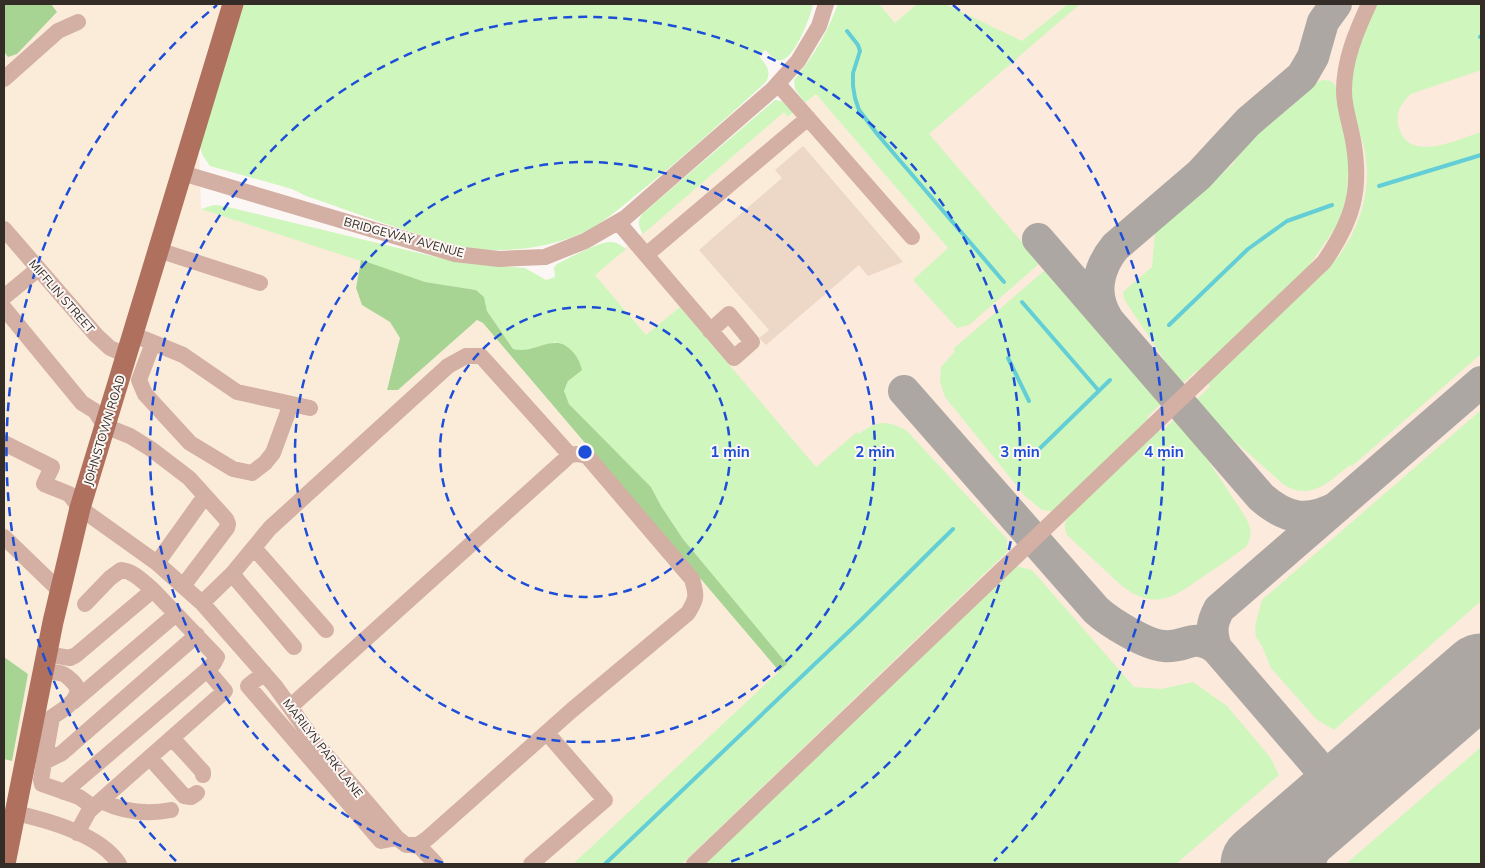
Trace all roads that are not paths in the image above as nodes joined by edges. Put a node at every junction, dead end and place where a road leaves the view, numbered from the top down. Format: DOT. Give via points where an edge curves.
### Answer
graph roads {
  1 [pos="233,4"];
  2 [pos="826,4"];
  3 [pos="1369,4"];
  4 [pos="78,22"];
  5 [pos="4,79"];
  6 [pos="778,84"];
  7 [pos="808,118"];
  8 [pos="182,173"];
  9 [pos="618,222"];
  10 [pos="4,229"];
  11 [pos="912,237"];
  12 [pos="158,250"];
  13 [pos="646,255"];
  14 [pos="38,269"];
  15 [pos="260,283"];
  16 [pos="4,297"];
  17 [pos="4,308"];
  18 [pos="710,331"];
  19 [pos="133,335"];
  20 [pos="154,343"];
  21 [pos="126,355"];
  22 [pos="130,378"];
  23 [pos="291,404"];
  24 [pos="310,408"];
  25 [pos="105,426"];
  26 [pos="4,443"];
  27 [pos="570,455"];
  28 [pos="205,496"];
  29 [pos="80,508"];
  30 [pos="4,537"];
  31 [pos="254,548"];
  32 [pos="157,563"];
  33 [pos="232,574"];
  34 [pos="183,586"];
  35 [pos="153,590"];
  36 [pos="60,591"];
  37 [pos="202,603"];
  38 [pos="85,604"];
  39 [pos="176,614"];
  40 [pos="326,630"];
  41 [pos="197,636"];
  42 [pos="294,647"];
  43 [pos="45,663"];
  44 [pos="207,670"];
  45 [pos="264,674"];
  46 [pos="71,703"];
  47 [pos="290,707"];
  48 [pos="547,733"];
  49 [pos="172,738"];
  50 [pos="150,758"];
  51 [pos="44,762"];
  52 [pos="203,775"];
  53 [pos="64,792"];
  54 [pos="197,793"];
  55 [pos="95,806"];
  56 [pos="171,810"];
  57 [pos="9,818"];
  58 [pos="77,833"];
  59 [pos="397,838"];
  60 [pos="418,845"];
  61 [pos="5,864"];
  62 [pos="119,864"];
  63 [pos="436,864"];
  64 [pos="531,864"];
  65 [pos="694,864"];
  1 -- 8 [label="main road, JOHNSTOWN ROAD"];
  2 -- 6 [label="street, BRIDGEWAY AVENUE" via="819,26 798,61"];
  3 -- 65 [label="street" via="1350,49 1345,71 1344,93 1356,160 1354,203 1337,244 1324,262"];
  4 -- 5 [label="street" via="58,31"];
  6 -- 7 [label="street"];
  6 -- 9 [label="street, BRIDGEWAY AVENUE"];
  7 -- 11 [label="street"];
  7 -- 13 [label="street"];
  8 -- 9 [label="street, BRIDGEWAY AVENUE" via="455,254 499,259 545,257 585,241"];
  8 -- 12 [label="main road, JOHNSTOWN ROAD"];
  9 -- 13 [label="street"];
  10 -- 14 [label="street, MIFFLIN STREET"];
  12 -- 15 [label="street"];
  12 -- 19 [label="main road, JOHNSTOWN ROAD"];
  13 -- 18 [label="street"];
  14 -- 16 [label="street"];
  14 -- 21 [label="street, MIFFLIN STREET" via="96,335 110,348"];
  17 -- 25 [label="street" via="82,403 95,411"];
  19 -- 20 [label="street"];
  19 -- 21 [label="main road, JOHNSTOWN ROAD"];
  20 -- 22 [label="street"];
  20 -- 23 [label="street" via="183,356 237,392"];
  21 -- 22 [label="main road, JOHNSTOWN ROAD"];
  22 -- 23 [label="street" via="190,443 234,469 252,473 273,453"];
  22 -- 25 [label="main road, JOHNSTOWN ROAD"];
  23 -- 24 [label="street"];
  25 -- 28 [label="street" via="151,449 189,478"];
  25 -- 29 [label="main road, JOHNSTOWN ROAD"];
  26 -- 29 [label="street, MARILYN PARK LANE" via="52,467 44,484 69,494"];
  27 -- 31 [label="street" via="481,356 466,356 448,366 270,528"];
  27 -- 47 [label="street"];
  27 -- 48 [label="street" via="587,456 692,579 696,601 688,613"];
  28 -- 32 [label="street"];
  28 -- 34 [label="street" via="228,524"];
  29 -- 32 [label="street, MARILYN PARK LANE"];
  29 -- 36 [label="main road, JOHNSTOWN ROAD"];
  30 -- 36 [label="street"];
  31 -- 33 [label="street"];
  31 -- 40 [label="street"];
  32 -- 34 [label="street, MARILYN PARK LANE"];
  33 -- 37 [label="street"];
  33 -- 42 [label="street"];
  34 -- 37 [label="street, MARILYN PARK LANE"];
  35 -- 38 [label="street" via="135,575 121,570"];
  35 -- 39 [label="street"];
  35 -- 43 [label="street" via="76,655"];
  36 -- 43 [label="main road, JOHNSTOWN ROAD"];
  37 -- 45 [label="street, MARILYN PARK LANE"];
  39 -- 41 [label="street"];
  39 -- 46 [label="street"];
  41 -- 44 [label="street" via="217,657"];
  41 -- 51 [label="street" via="62,753"];
  43 -- 46 [label="street" via="74,682 77,695"];
  43 -- 57 [label="main road, JOHNSTOWN ROAD"];
  44 -- 49 [label="street" via="225,691"];
  44 -- 53 [label="street"];
  45 -- 47 [label="street, MARILYN PARK LANE"];
  45 -- 59 [label="street" via="248,686 381,841"];
  46 -- 51 [label="street" via="52,717"];
  47 -- 59 [label="street, MARILYN PARK LANE" via="314,742"];
  48 -- 60 [label="street"];
  48 -- 64 [label="street" via="605,800"];
  49 -- 50 [label="street"];
  49 -- 52 [label="street"];
  50 -- 54 [label="street" via="184,796 191,797"];
  50 -- 55 [label="street"];
  51 -- 53 [label="street" via="42,784"];
  53 -- 55 [label="street"];
  55 -- 56 [label="street" via="147,813"];
  55 -- 58 [label="street"];
  57 -- 58 [label="street"];
  57 -- 61 [label="main road, JOHNSTOWN ROAD"];
  58 -- 62 [label="street" via="104,847"];
  59 -- 60 [label="street" via="406,845"];
  60 -- 63 [label="street"];
}
